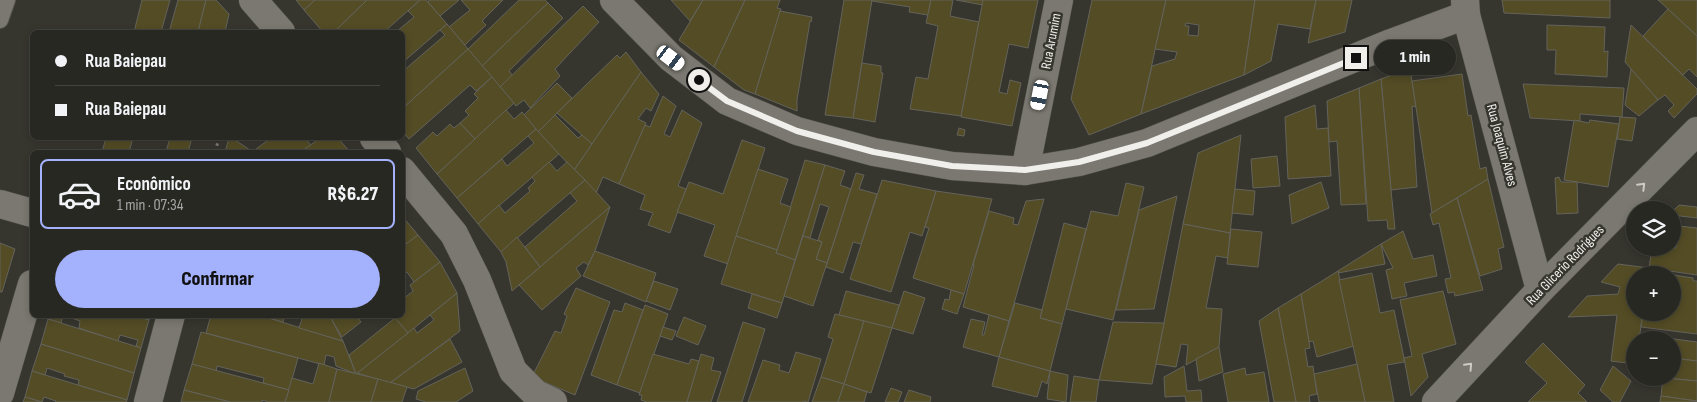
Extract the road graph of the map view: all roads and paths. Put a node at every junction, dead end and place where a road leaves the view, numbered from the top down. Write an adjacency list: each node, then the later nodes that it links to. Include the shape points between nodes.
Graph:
1 (7, 0): 6 (lane)
2 (253, 0): 7 (street)
3 (614, 0): 11 (street, via 671,58 727,101 788,127 874,152 952,166)
4 (1059, 0): 11 (street, Rua Arumim)
5 (1466, 8): 11 (street, via 1391,43 1147,143 1079,162); 15 (street, Rua Joaquim Alves)
6 (0, 20)
7 (279, 30)
8 (1697, 131): 15 (street, Rua Glicerio Rodrigues, one-way to 8)
9 (376, 140): 10 (street)
10 (385, 150)
11 (1025, 170)
12 (405, 175): 20 (street, via 454,234 477,280 513,371 536,394)
13 (0, 204): 14 (street)
14 (30, 212)
15 (1540, 290): 21 (street, Rua Glicerio Rodrigues, one-way to 15)
16 (30, 291): 18 (street)
17 (170, 318): 19 (street)
18 (0, 392)
19 (148, 402)
20 (553, 402)
21 (1436, 402)

